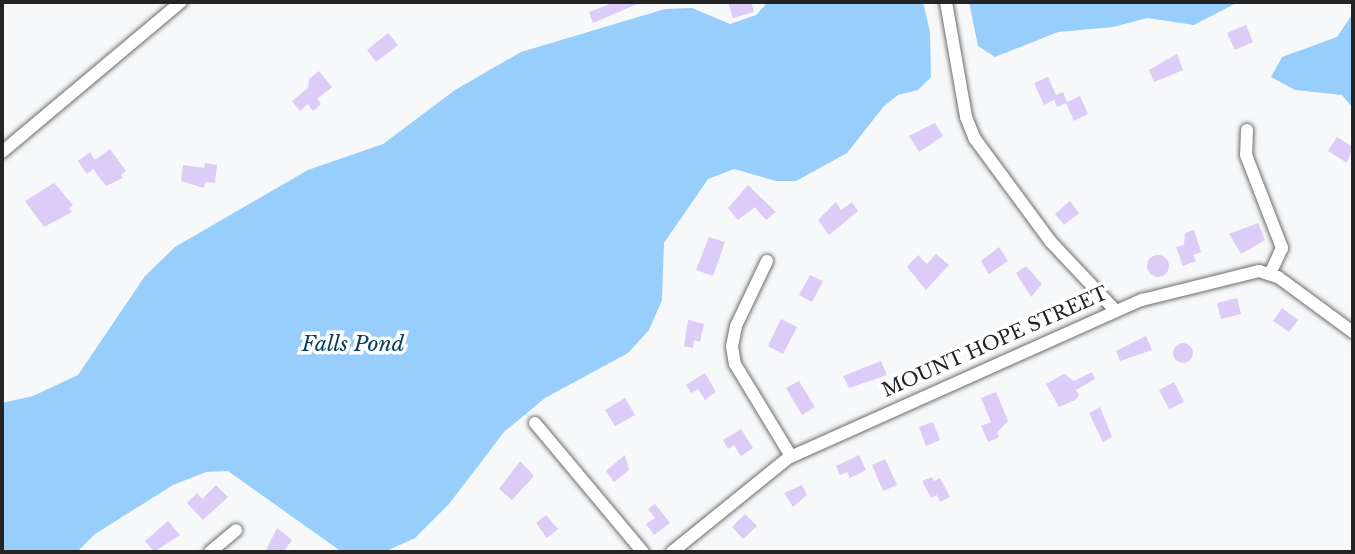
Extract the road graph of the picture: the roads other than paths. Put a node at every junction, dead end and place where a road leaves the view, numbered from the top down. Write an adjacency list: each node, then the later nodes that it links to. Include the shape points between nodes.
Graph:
1 (181, 2): 4 (street)
2 (946, 2): 7 (street, via 966,117 975,139 1051,242)
3 (1247, 130): 6 (street, via 1246,155 1282,248)
4 (2, 152)
5 (767, 261): 10 (street, via 736,326 732,346 736,364)
6 (1269, 274): 7 (street, MOUNT HOPE STREET, via 1218,278); 8 (street)
7 (1115, 310): 10 (street, MOUNT HOPE STREET)
8 (1353, 332)
9 (535, 423): 13 (street)
10 (791, 456): 14 (street, MOUNT HOPE STREET, via 758,478)
11 (236, 530): 12 (street)
12 (211, 552)
13 (643, 552)
14 (672, 552)

